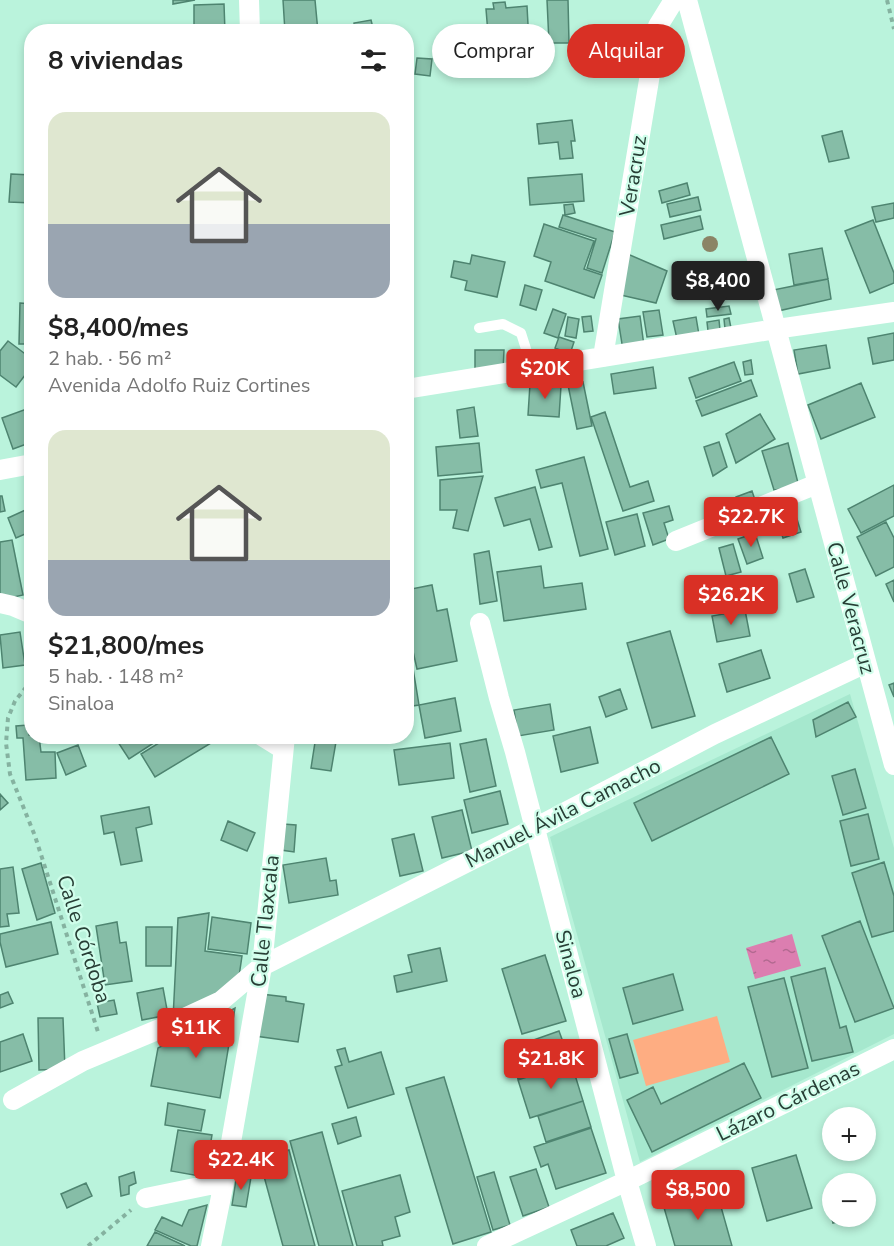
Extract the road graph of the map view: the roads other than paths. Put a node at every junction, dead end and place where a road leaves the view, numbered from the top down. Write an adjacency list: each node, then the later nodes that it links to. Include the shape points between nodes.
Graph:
1 (249, 0): 4 (street)
2 (674, 0): 8 (street, Veracruz, via 658,26)
3 (687, 0): 7 (street, Calle Veracruz)
4 (250, 24)
5 (894, 312): 7 (street)
6 (479, 328): 9 (lane, via 503,324 521,333)
7 (776, 329): 8 (street); 13 (street, Calle Veracruz)
8 (603, 357): 9 (street)
9 (532, 368): 10 (street)
10 (414, 387)
11 (24, 466): 12 (street)
12 (0, 470)
13 (817, 484): 14 (street); 18 (street, Calle Veracruz)
14 (676, 541)
15 (0, 603): 16 (street)
16 (24, 611)
17 (480, 623): 21 (street, Sinaloa)
18 (866, 663): 20 (street, Calle Veracruz); 21 (street, Manuel Ávila Camacho, via 716,734)
19 (284, 744): 22 (street, Calle Tlaxcala)
20 (894, 765)
21 (535, 828): 22 (street, Manuel Ávila Camacho); 25 (street, Sinaloa)
22 (262, 966): 24 (street, Manuel Ávila Camacho, via 220,1001 61,1073); 26 (street, Calle Tlaxcala)
23 (894, 1049): 25 (street, Lázaro Cárdenas)
24 (14, 1100)
25 (627, 1181): 29 (street, Lázaro Cárdenas); 30 (street, Sinaloa)
26 (224, 1182): 27 (street); 28 (street, Calle Tlaxcala)
27 (146, 1198)
28 (211, 1246)
29 (487, 1246)
30 (646, 1246)

